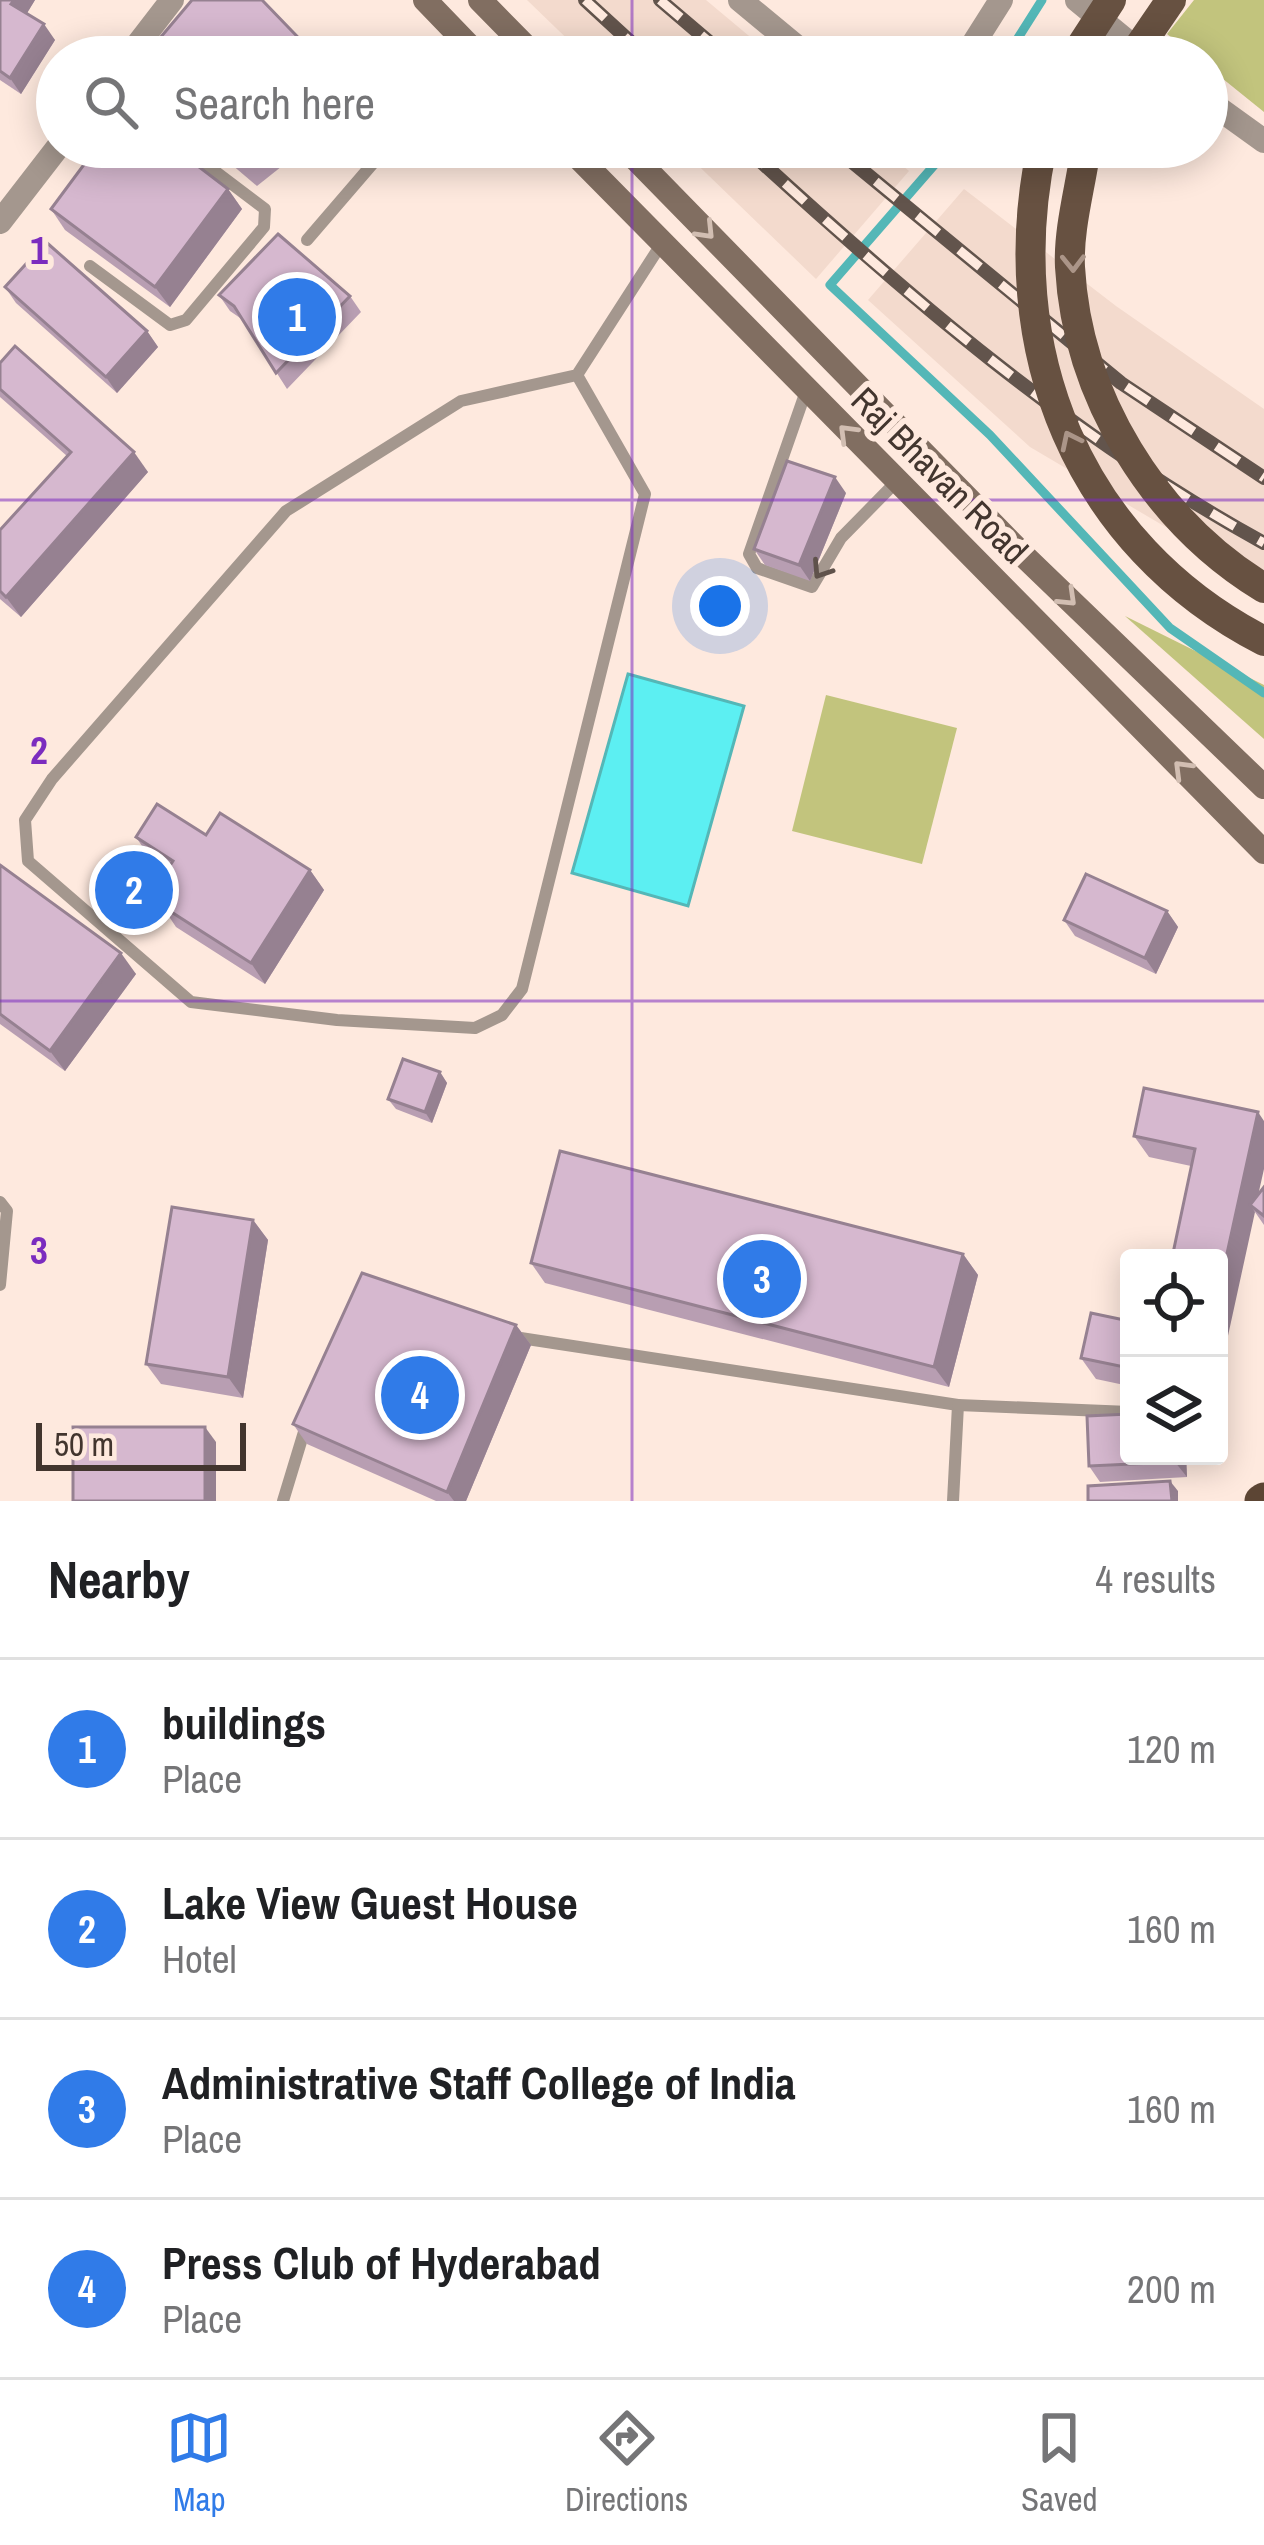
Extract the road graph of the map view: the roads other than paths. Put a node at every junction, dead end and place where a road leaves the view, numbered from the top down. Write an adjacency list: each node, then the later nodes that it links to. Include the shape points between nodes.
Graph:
1 (172, 0): 9 (street)
2 (425, 0): 10 (main road)
3 (480, 0): 11 (main road)
4 (740, 0): 12 (street)
5 (1000, 0): 13 (street)
6 (1077, 0): 15 (street)
7 (1111, 0): 14 (main road, bridge)
8 (1171, 0): 16 (main road, bridge)
9 (144, 36)
10 (456, 36)
11 (515, 36)
12 (783, 36)
13 (978, 36)
14 (1088, 36)
15 (1121, 36)
16 (1146, 36)
17 (1228, 115): 18 (street)
18 (1264, 141)
19 (42, 168): 26 (street)
20 (214, 168): 29 (lane, via 256,197 266,209 264,227 186,320 170,325)
21 (369, 168): 27 (lane)
22 (589, 168): 28 (main road, Raj Bhavan Road)
23 (645, 168): 35 (main road, Raj Bhavan Road, one-way to 35)
24 (1037, 168): 34 (main road, one-way to 24, bridge, via 1180,588 1137,544 1066,435 1041,368 1029,285 1028,211)
25 (1082, 168): 33 (main road, one-way to 33, bridge, via 1070,265 1094,386 1157,497 1217,556)
26 (0, 222)
27 (307, 240)
28 (662, 243): 30 (lane); 31 (main road, Raj Bhavan Road)
29 (90, 266)
30 (577, 374): 30 (lane, via 461,400 286,511 25,820 28,861 191,1002 475,1028 502,1015 522,989 645,494)
31 (806, 392): 32 (main road, Raj Bhavan Road, one-way to 31); 32 (lane, one-way to 31, via 841,538 812,587 757,568 749,554)
32 (896, 482): 36 (main road, Raj Bhavan Road, one-way to 32)
33 (1264, 588)
34 (1264, 641)
35 (1264, 787)
36 (1264, 852)
37 (0, 1202): 38 (lane, via 7,1211)
38 (0, 1286)
39 (511, 1337): 40 (lane)
40 (958, 1405): 41 (lane); 44 (lane)
41 (1120, 1412)
42 (309, 1418): 43 (lane)
43 (283, 1501)
44 (953, 1501)

